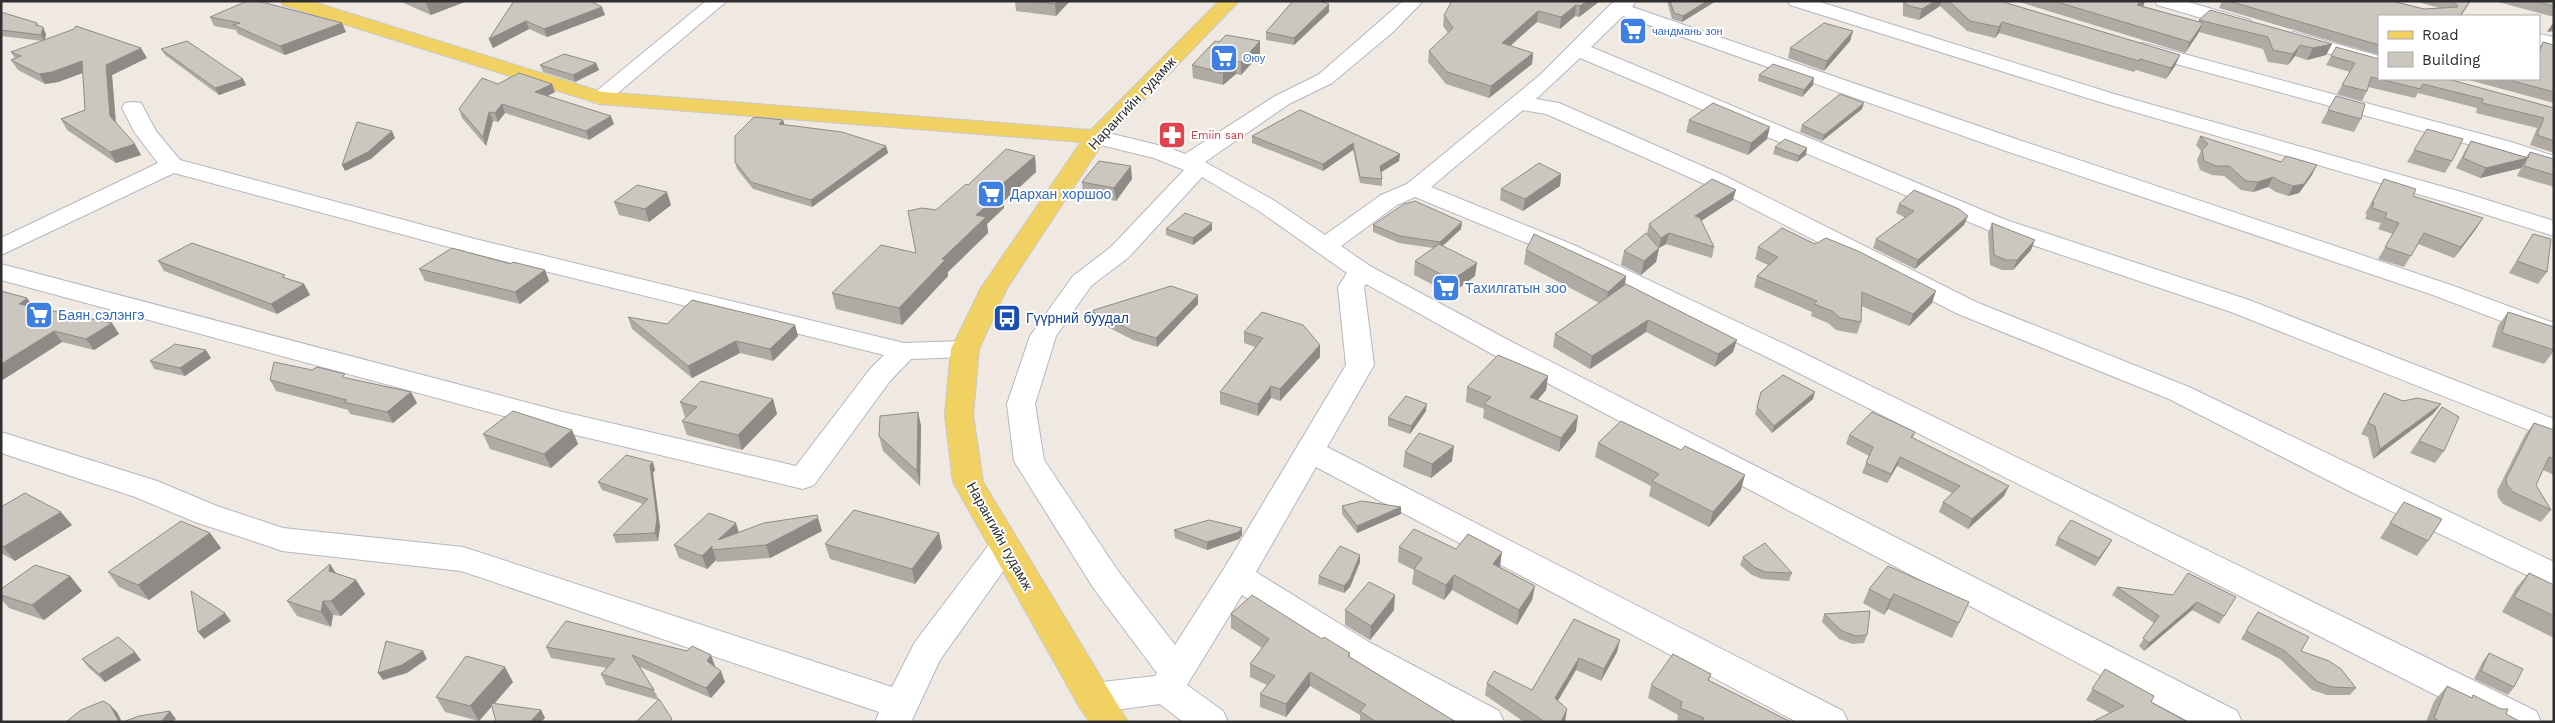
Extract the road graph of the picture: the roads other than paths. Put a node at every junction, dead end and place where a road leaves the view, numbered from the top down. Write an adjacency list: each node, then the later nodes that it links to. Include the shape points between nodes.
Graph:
1 (290, 1): 13 (main road)
2 (718, 1): 13 (street)
3 (1230, 1): 16 (main road, Нарангийн гудамж)
4 (1414, 1): 18 (street, via 1325,79 1282,100)
5 (1797, 1): 21 (street, via 2107,98)
6 (2164, 1): 12 (street)
7 (1622, 5): 11 (street); 26 (street, via 2032,152 2442,290)
8 (2540, 40): 10 (street)
9 (2122, 42): 17 (street, via 2227,74 2504,146)
10 (2554, 43)
11 (1577, 49): 14 (street); 29 (street, via 1997,225 2240,306)
12 (2378, 62)
13 (600, 98): 16 (main road)
14 (1519, 102): 20 (street); 34 (street, via 1551,108 1717,181 1968,308 2179,393)
15 (133, 108): 19 (street, via 146,133)
16 (1096, 137): 18 (street); 27 (main road, Нарангийн гудамж, via 994,288)
17 (2554, 163)
18 (1194, 164): 22 (street, via 1267,206); 35 (street, via 1120,252 1082,282 1043,336 1021,404 1028,461)
19 (172, 165): 23 (street); 28 (street, via 469,245)
20 (1415, 189): 22 (street, via 1389,200); 42 (street, via 1565,250 1787,356)
21 (2554, 229)
22 (1325, 246): 24 (street)
23 (1, 248)
24 (1361, 271): 31 (street, via 1351,287 1360,365); 41 (street, via 1502,348)
25 (1, 272): 28 (street, via 562,422 802,478 880,375)
26 (2554, 333)
27 (964, 349): 28 (street); 32 (main road, Нарангийн гудамж, via 958,415 968,482)
28 (904, 351)
29 (2554, 430)
30 (1, 442): 37 (street, via 146,489 206,514 282,539 463,559)
31 (1310, 451): 33 (street); 40 (street)
32 (1005, 546): 36 (main road, Нарангийн гудамж); 37 (street, via 927,652)
33 (1238, 576): 35 (street); 39 (street, via 1357,652)
34 (2554, 576)
35 (1171, 681): 36 (street); 38 (street)
36 (1102, 710)
37 (897, 713)
38 (1210, 722)
39 (1486, 722)
40 (1830, 722)
41 (2224, 722)
42 (2523, 722)

